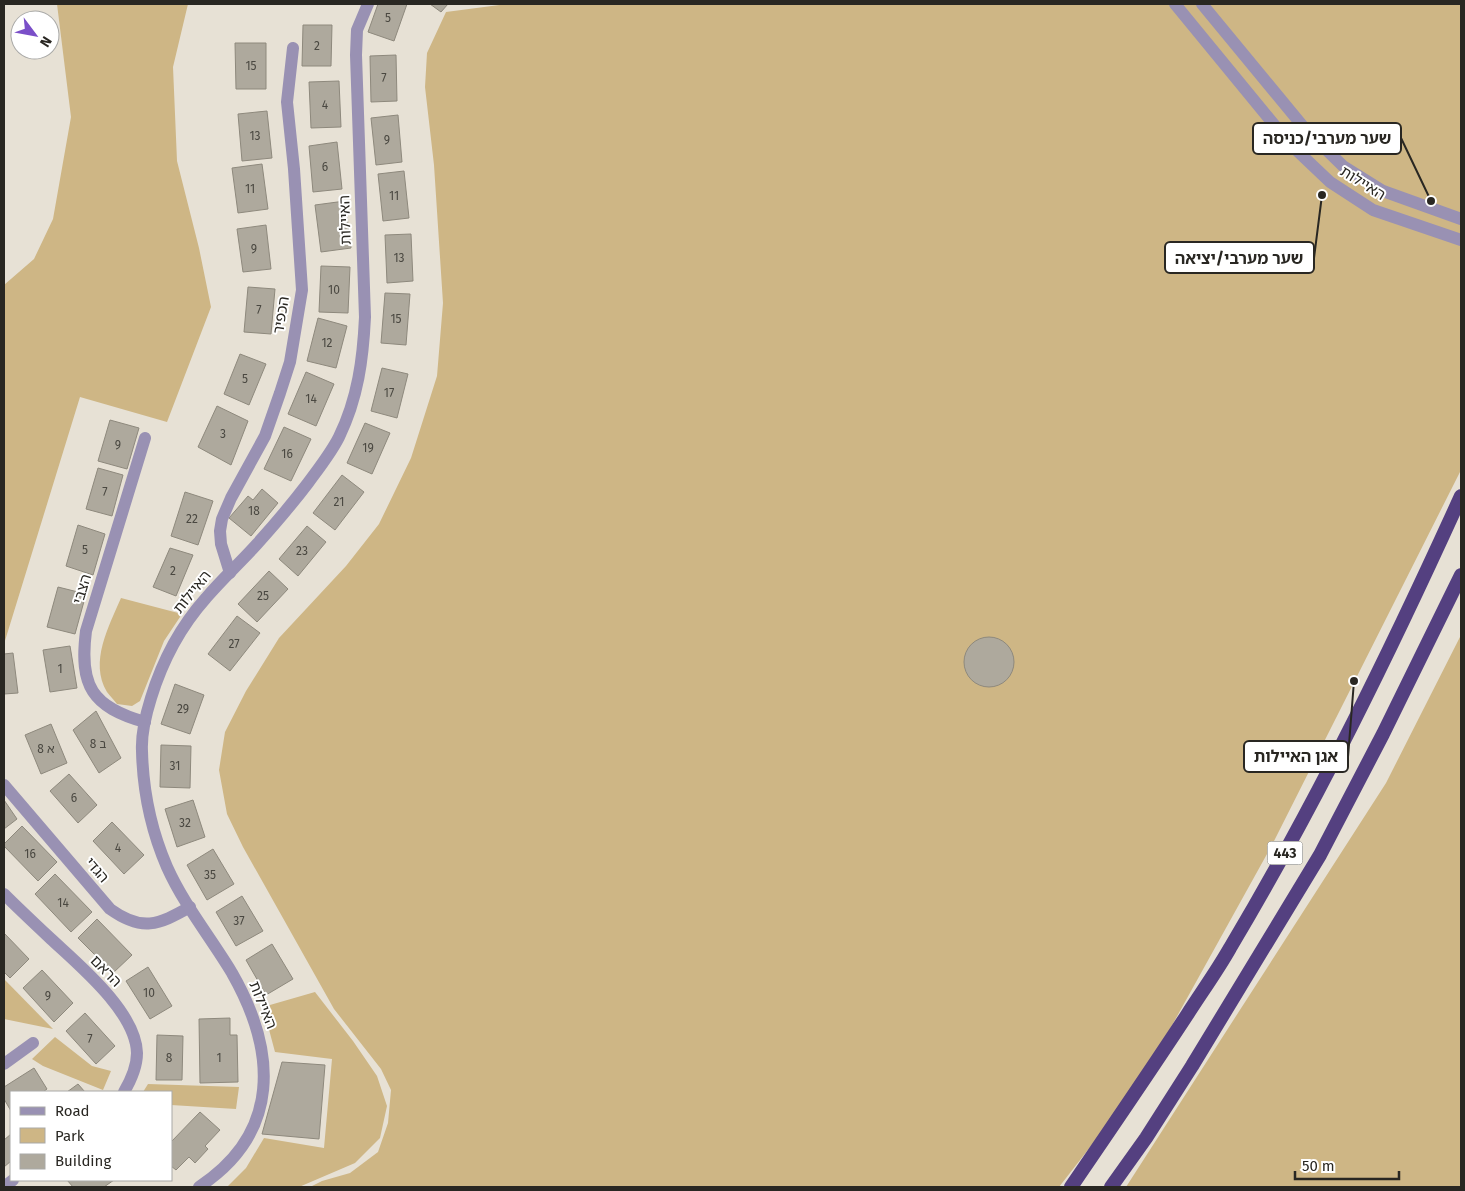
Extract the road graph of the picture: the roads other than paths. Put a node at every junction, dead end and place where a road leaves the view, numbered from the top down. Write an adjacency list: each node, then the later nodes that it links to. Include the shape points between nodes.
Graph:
1 (368, 4): 9 (street, האיילות, via 358,30 356,55 365,316 362,360 355,393 338,438 320,468)
2 (1175, 4): 6 (street, האיילות, via 1290,144 1330,182 1373,210)
3 (1202, 4): 5 (street, האיילות, via 1306,130 1343,166 1383,191)
4 (293, 48): 9 (street, הכפיר, via 286,102 302,290 290,362 280,393 264,436 222,519 221,544)
5 (1461, 219)
6 (1461, 240)
7 (145, 438): 11 (street, הצבי, via 86,631 84,649 91,690 99,700 127,717)
8 (1461, 496): 19 (highway, 443, via 1344,740 1285,854 1229,950)
9 (230, 573): 11 (street, האיילות, via 204,599 167,657)
10 (1461, 576): 20 (highway, 443, via 1320,855 1192,1066)
11 (145, 722): 14 (street, האיילות, via 142,747 147,807 167,867)
12 (4, 785): 14 (street, הגדי, via 110,909 125,920 153,924 168,920)
13 (4, 894): 17 (street, הראם, via 92,977 125,1019 134,1036 137,1052 136,1066)
14 (190, 907): 18 (street, האיילות, via 245,998 262,1051 265,1079 252,1133 218,1175)
15 (33, 1043): 16 (street)
16 (4, 1064)
17 (124, 1091)
18 (200, 1187)
19 (1071, 1187)
20 (1111, 1187)

